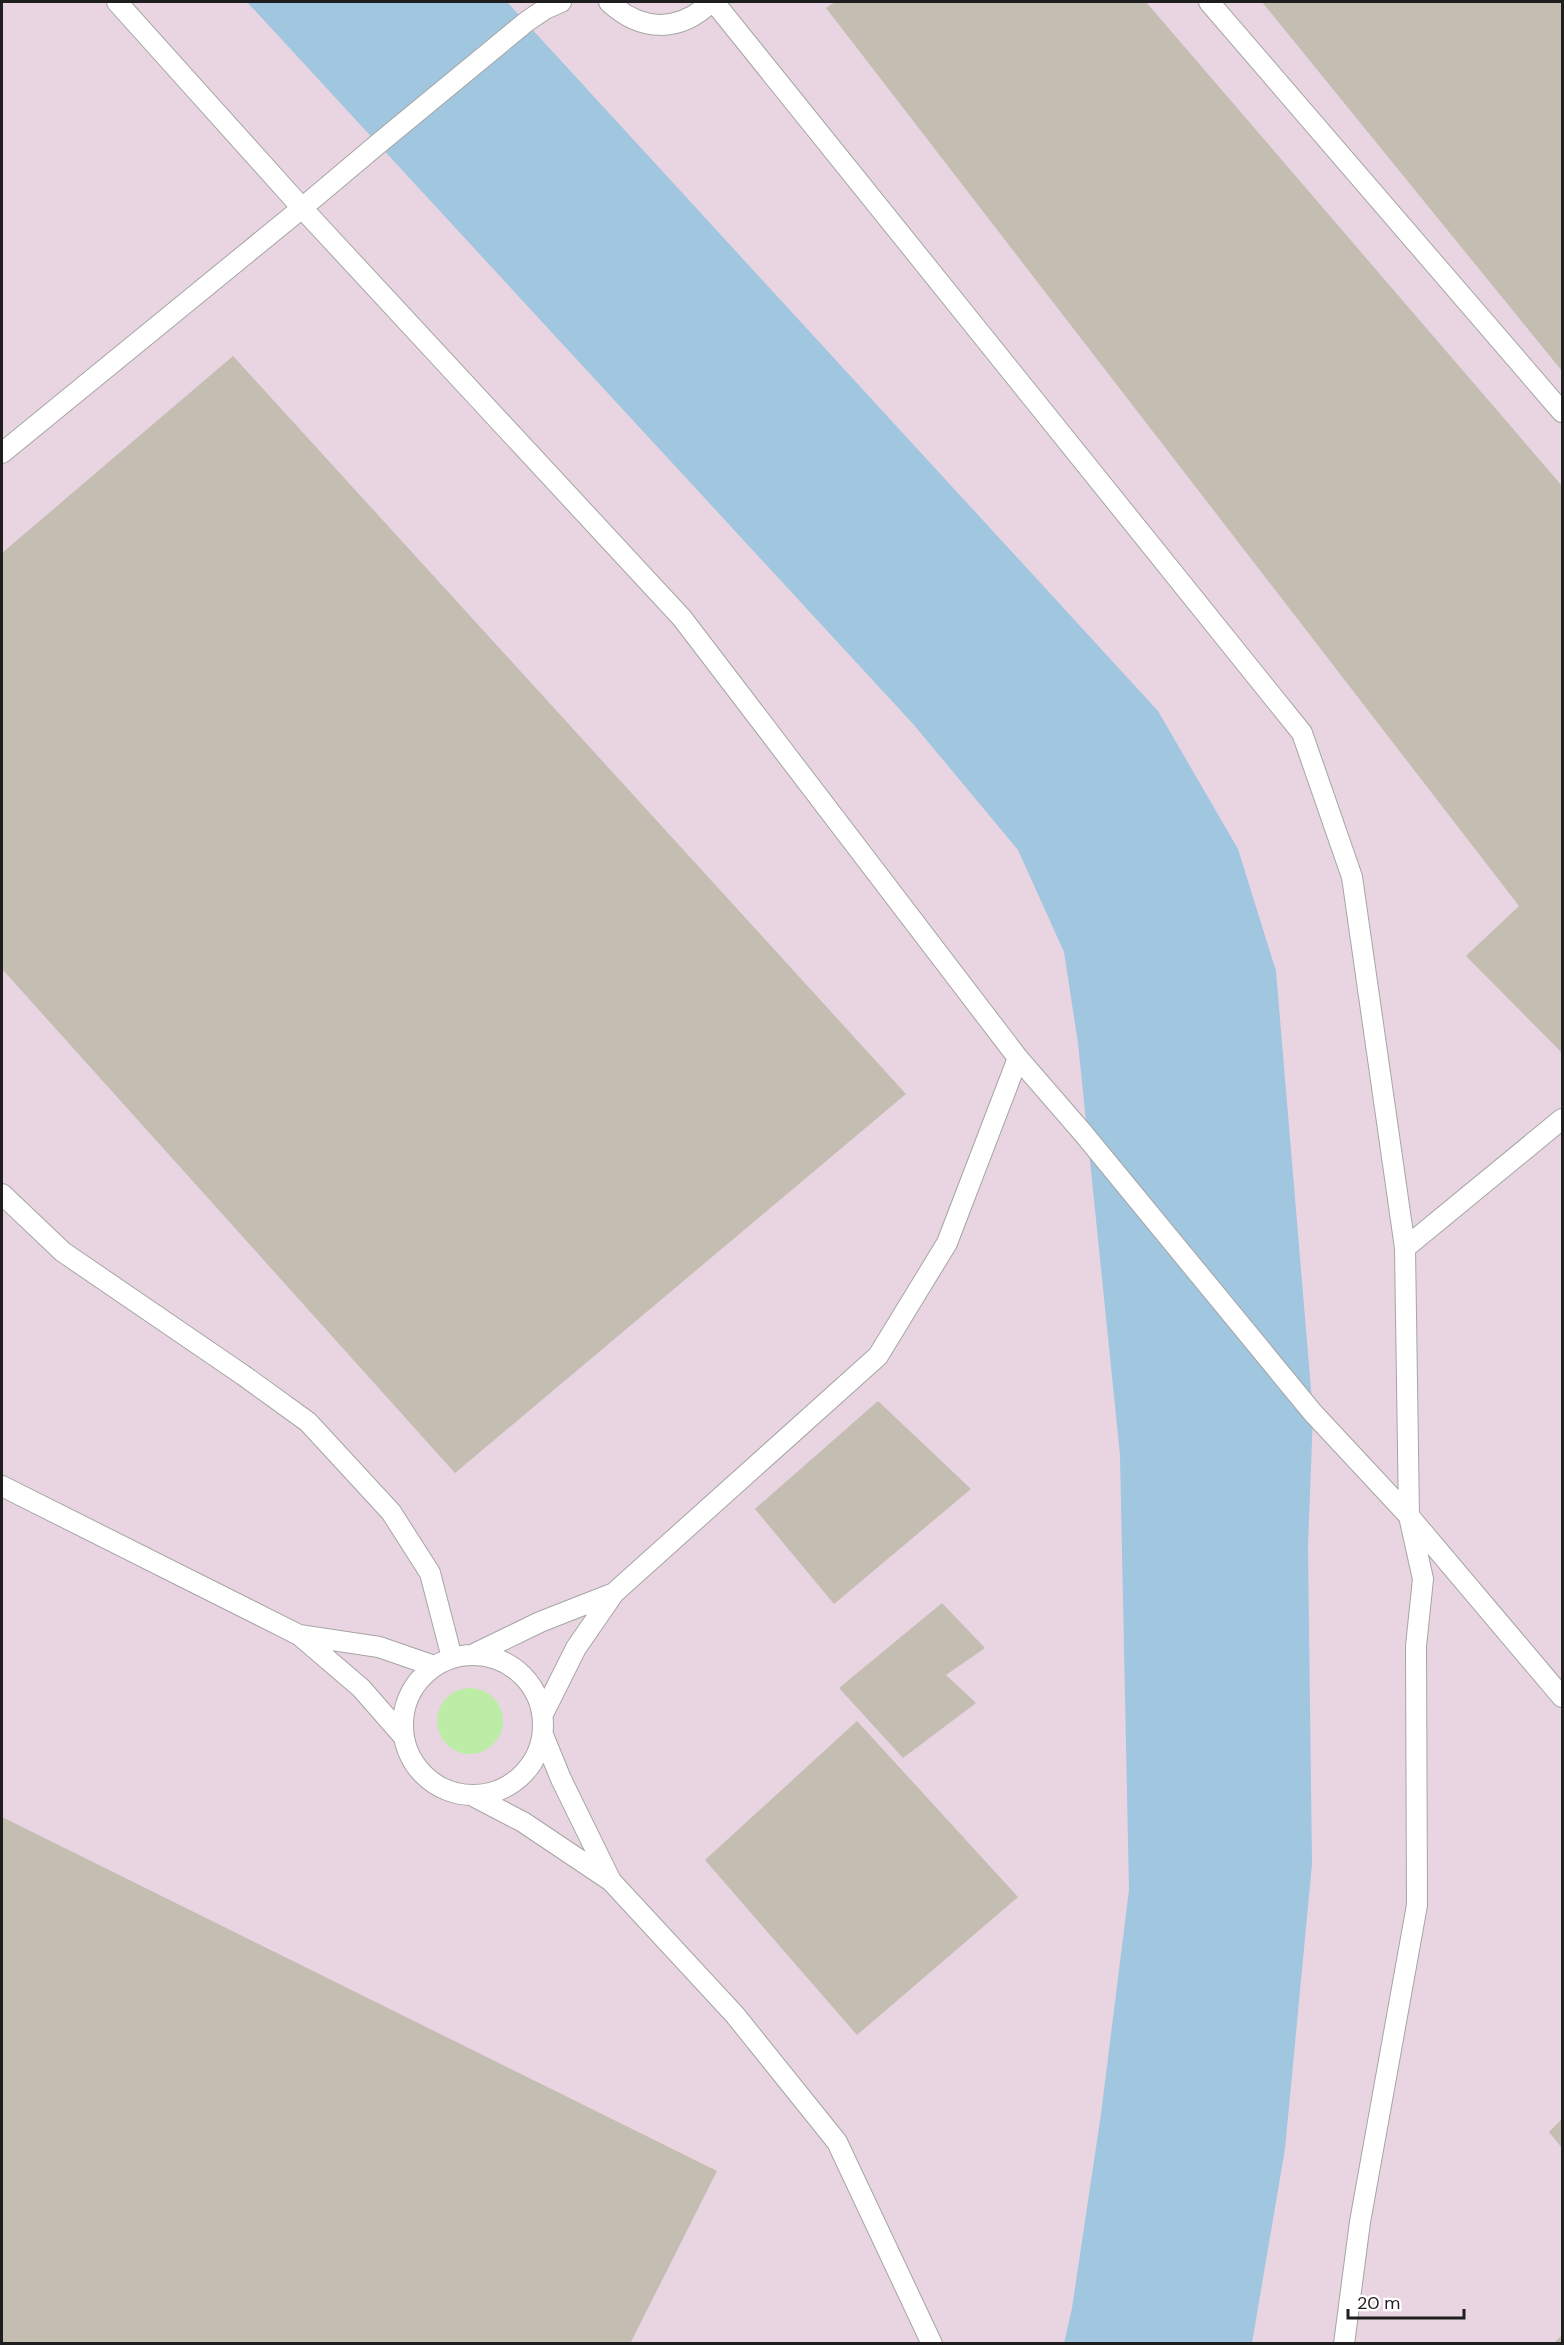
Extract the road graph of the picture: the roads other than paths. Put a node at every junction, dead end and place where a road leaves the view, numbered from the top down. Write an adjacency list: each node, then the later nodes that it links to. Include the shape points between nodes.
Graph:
1 (117, 2): 6 (lane)
2 (609, 2): 3 (lane, via 643,23 664,25 683,21)
3 (713, 2): 12 (lane, via 1302,733 1352,877)
4 (1209, 2): 7 (lane)
5 (548, 4): 6 (lane)
6 (302, 208): 8 (lane); 9 (lane, via 682,618)
7 (1563, 412)
8 (2, 453)
9 (1018, 1058): 14 (lane, via 1314,1413); 15 (lane, via 947,1242 878,1356)
10 (1563, 1119): 12 (lane)
11 (2, 1194): 18 (lane, via 63,1252 308,1422 392,1512 430,1573)
12 (1405, 1248): 14 (lane)
13 (2, 1486): 16 (lane)
14 (1409, 1516): 20 (lane); 27 (lane, via 1423,1579 1416,1646 1417,1905 1360,2222)
15 (614, 1593): 17 (lane); 21 (lane, via 576,1648)
16 (299, 1635): 19 (lane, via 379,1647); 23 (lane, via 361,1688)
17 (472, 1654): 18 (lane); 21 (lane, via 511,1665 526,1678)
18 (452, 1658): 19 (lane)
19 (434, 1666): 23 (lane, via 418,1679 408,1697 402,1716)
20 (1563, 1697)
21 (543, 1714): 22 (lane)
22 (543, 1735): 24 (lane, via 526,1771 493,1793); 25 (lane)
23 (403, 1736): 24 (lane, via 408,1755 419,1772 435,1785)
24 (473, 1796): 25 (lane, via 523,1822)
25 (611, 1881): 26 (lane, via 735,2015 837,2142)
26 (932, 2343)
27 (1344, 2343)

